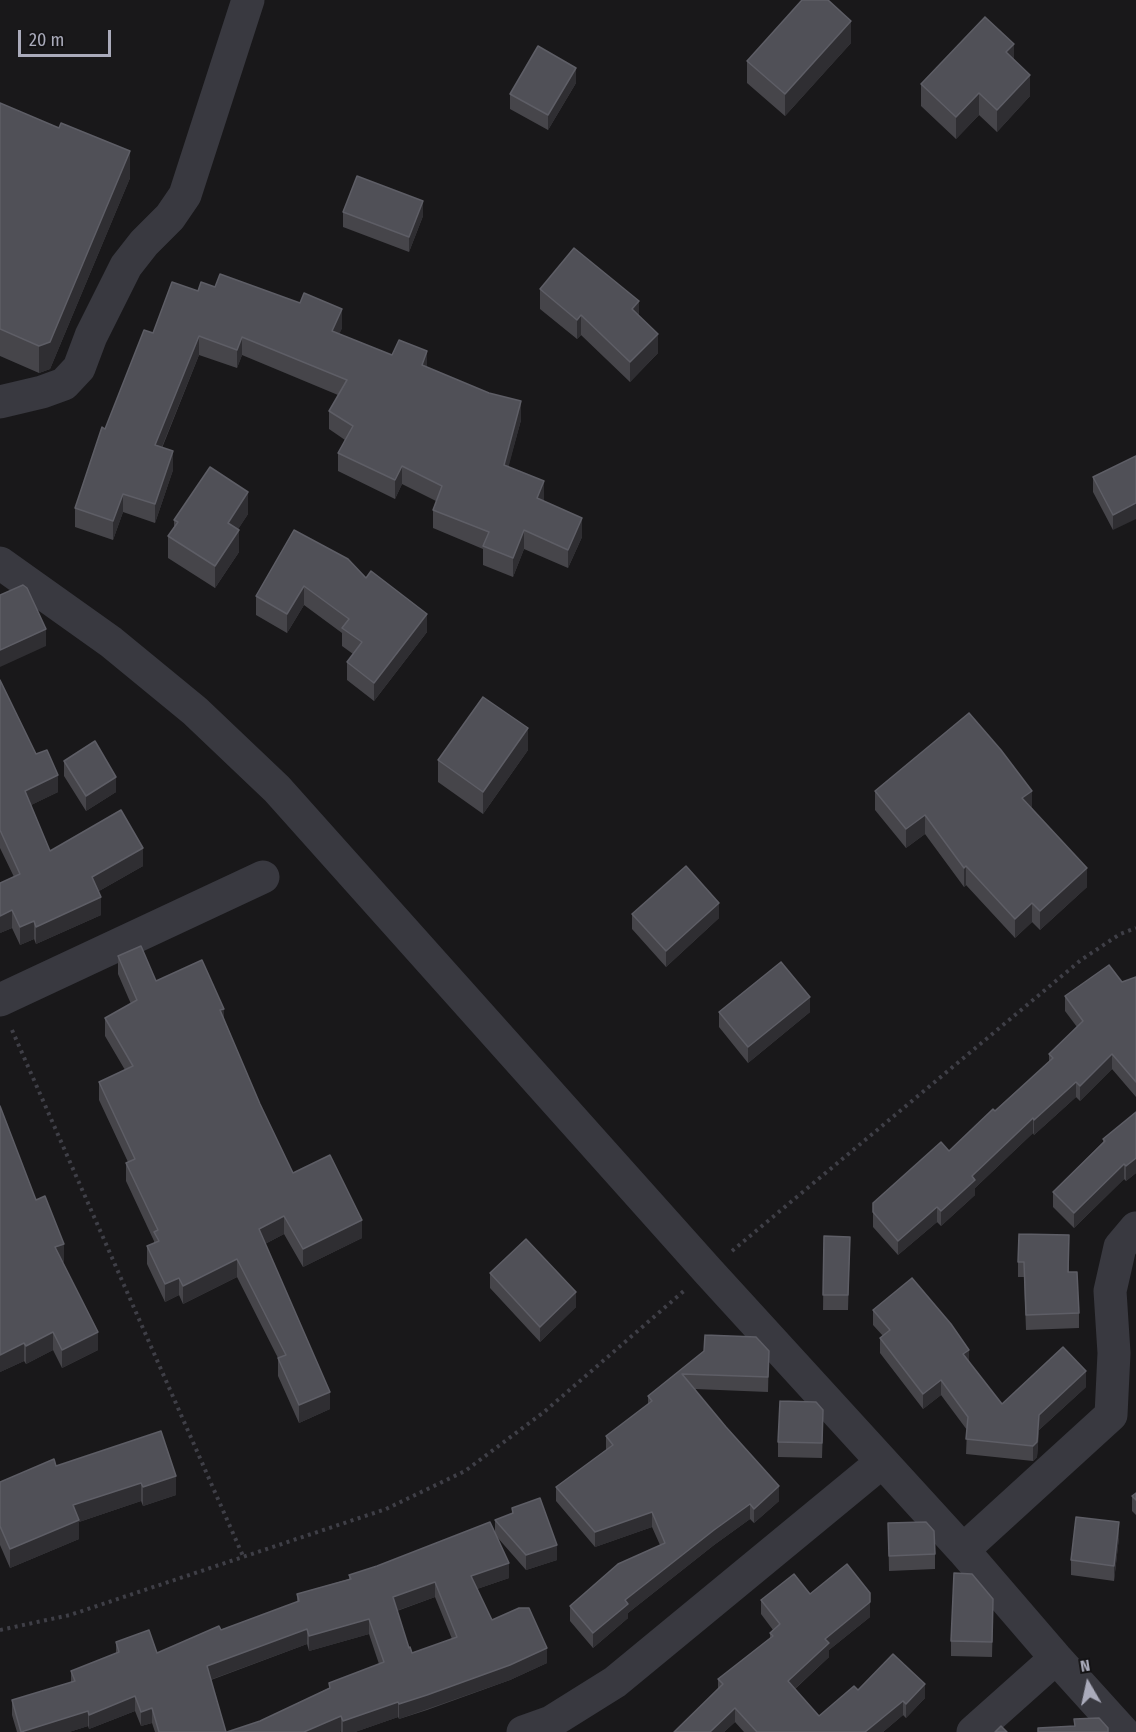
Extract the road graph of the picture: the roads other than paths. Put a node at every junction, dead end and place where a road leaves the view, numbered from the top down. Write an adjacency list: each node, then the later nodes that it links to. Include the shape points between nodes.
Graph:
1 (248, 0): 2 (street, via 185,195 126,266 78,368 64,384)
2 (0, 402)
3 (0, 563): 8 (street, via 111,642 195,711 277,789)
4 (263, 877): 5 (street)
5 (5, 1012)
6 (1136, 1228): 7 (street, via 1120,1247 1110,1291)
7 (1123, 1418): 9 (street)
8 (882, 1462): 9 (street); 11 (street, via 615,1682 551,1722)
9 (963, 1550): 10 (street)
10 (1056, 1658): 12 (street); 13 (street)
11 (523, 1732)
12 (973, 1732)
13 (1123, 1732)

